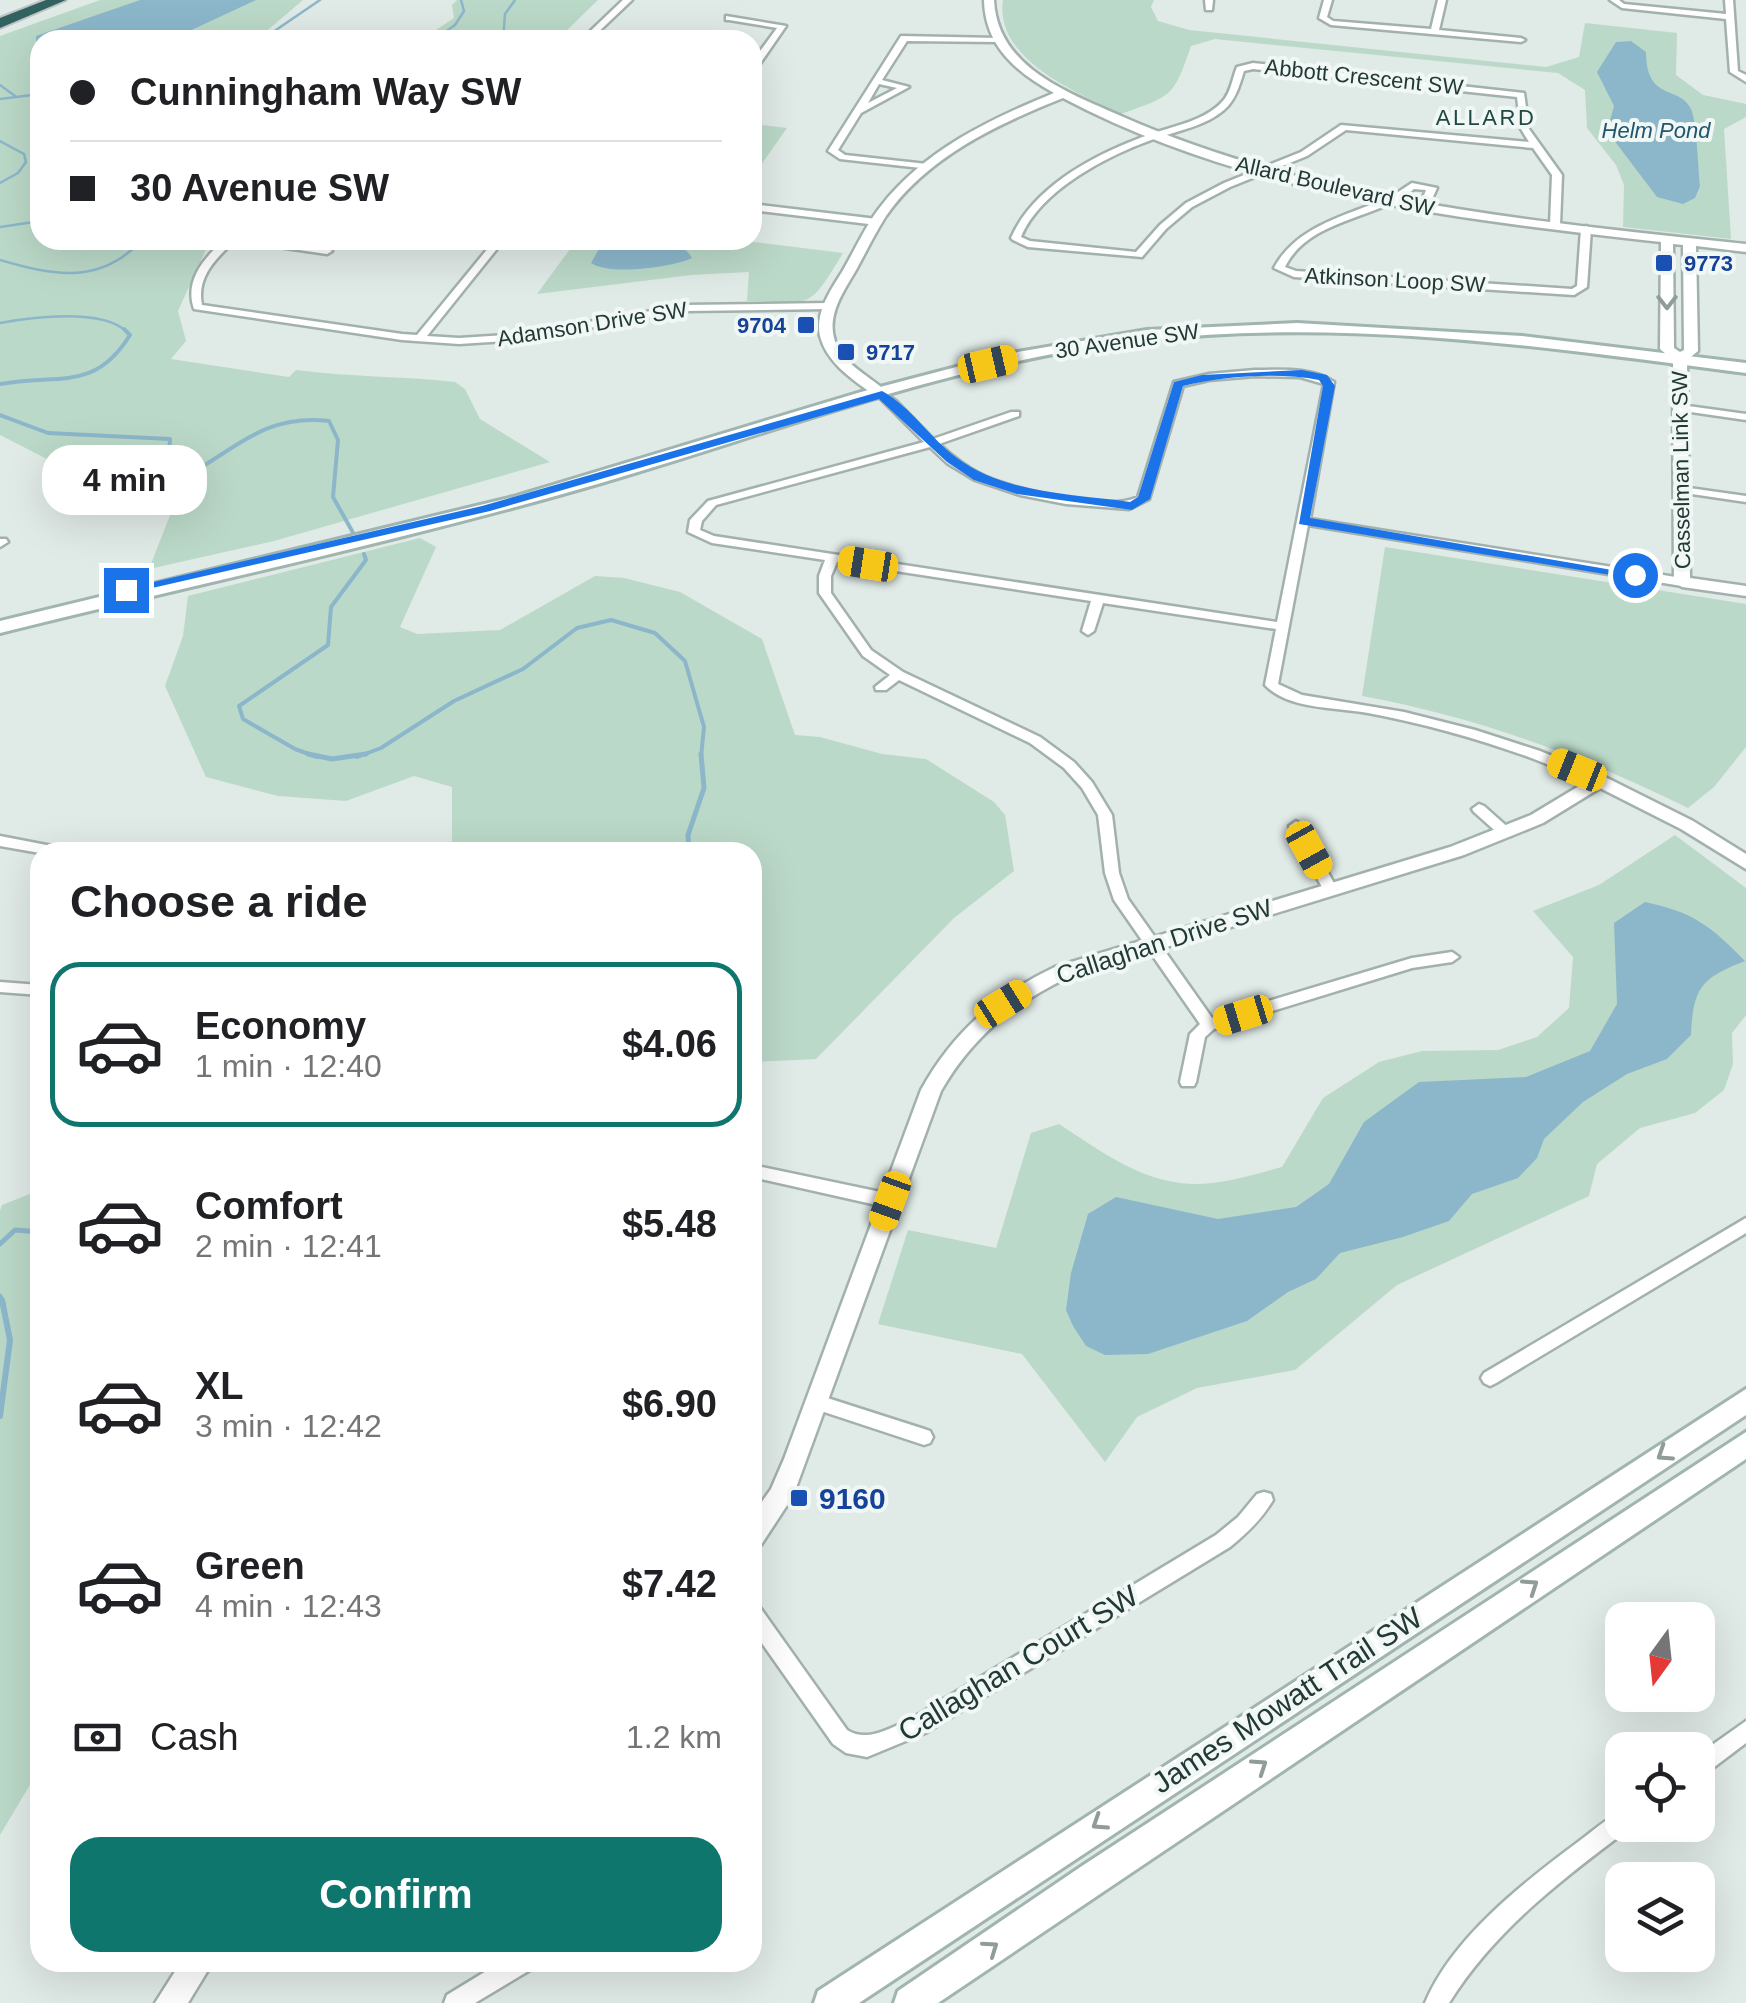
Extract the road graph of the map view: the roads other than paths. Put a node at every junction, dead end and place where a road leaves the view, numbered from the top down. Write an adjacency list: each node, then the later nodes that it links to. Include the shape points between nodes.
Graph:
1 (27, 0): 9 (highway)
2 (59, 0): 12 (highway)
3 (628, 0): 13 (street)
4 (989, 0): 15 (street)
5 (1328, 0): 14 (street, via 1328,22)
6 (1442, 0): 14 (street)
7 (1614, 0): 10 (street)
8 (1729, 0): 10 (street)
9 (0, 11)
10 (1730, 17): 18 (street, via 1734,72)
11 (728, 18): 17 (street, via 782,26)
12 (0, 23)
13 (596, 30)
14 (1434, 33): 16 (street)
15 (998, 40): 19 (street, via 906,37); 20 (street, Allard Boulevard SW, via 1029,72)
16 (1521, 40)
17 (762, 55)
18 (1746, 79)
19 (876, 81): 21 (street); 21 (street, via 906,86)
20 (1064, 93): 22 (street, Allard Boulevard SW); 24 (street, via 990,126)
21 (858, 112): 24 (street, via 834,154)
22 (1154, 136): 23 (street, Abbott Crescent SW, via 1218,110 1240,69 1252,66 1515,93 1524,98 1524,124); 25 (street, Allard Boulevard SW); 25 (street, via 1058,188 1016,238 1138,255 1189,206)
23 (1534, 145): 25 (street, via 1348,126); 30 (street, Abbott Crescent SW, via 1557,174)
24 (927, 167): 29 (street)
25 (1259, 172): 26 (street, Allard Boulevard SW)
26 (1386, 202): 28 (street, Allard Boulevard SW); 28 (street, via 1425,185 1432,191); 31 (street, Atkinson Loop SW, via 1310,236 1279,268 1574,292 1582,287)
27 (762, 208): 29 (street)
28 (1424, 208): 30 (street, Allard Boulevard SW)
29 (877, 222): 39 (street)
30 (1554, 225): 31 (street, Allard Boulevard SW)
31 (1586, 229): 32 (street, Allard Boulevard SW)
32 (1667, 239): 33 (street, Allard Boulevard SW); 41 (street, one-way to 41, via 1667,348)
33 (1689, 241): 34 (street, Allard Boulevard SW); 41 (street, via 1691,351)
34 (1746, 248)
35 (221, 250): 40 (street, Adamson Drive SW, via 202,271 198,307)
36 (320, 250): 38 (street)
37 (491, 250): 40 (street)
38 (327, 251)
39 (829, 306): 40 (street, Adamson Drive SW, via 700,307 500,340); 43 (street, via 831,349)
40 (419, 339)
41 (1680, 359): 42 (main road, 30 Avenue SW); 43 (main road, 30 Avenue SW, via 1456,335 1265,328 1066,347); 44 (street, Casselman Link SW)
42 (1746, 368)
43 (882, 394): 47 (street); 57 (main road, 30 Avenue SW, via 572,486)
44 (1681, 408): 46 (street); 50 (street, Casselman Link SW)
45 (1015, 414): 47 (street)
46 (1746, 416)
47 (933, 442): 48 (street); 52 (street, via 962,468 1004,487 1132,506 1144,499 1178,384 1313,374 1329,386)
48 (870, 461): 49 (street); 53 (street, via 712,503 693,525 704,538)
49 (880, 472)
50 (1682, 490): 51 (street); 54 (street, Casselman Link SW)
51 (1746, 499)
52 (1304, 521): 54 (street); 58 (street)
53 (832, 558): 56 (street); 60 (street, via 824,582 829,604 866,653)
54 (1682, 582): 55 (street)
55 (1746, 591)
56 (1098, 599): 58 (street); 59 (street)
57 (0, 624)
58 (1280, 626): 62 (street, via 1269,679 1277,691 1448,726)
59 (1088, 631)
60 (898, 674): 61 (street); 70 (street, via 926,680 1035,740 1078,774 1105,816 1121,900)
61 (882, 688)
62 (1599, 780): 65 (street, Callaghan Drive SW); 68 (street)
63 (1479, 809): 65 (street)
64 (1296, 826): 69 (street)
65 (1506, 832): 69 (street, Callaghan Drive SW)
66 (0, 841): 67 (street)
67 (30, 847)
68 (1746, 863)
69 (1330, 889): 70 (street, Callaghan Drive SW)
70 (1150, 944): 74 (street); 77 (street, Callaghan Drive SW, via 1046,979 978,1024 930,1090)
71 (1452, 957): 74 (street, via 1412,962)
72 (0, 987): 73 (street)
73 (30, 989)
74 (1209, 1026): 75 (street, via 1198,1034)
75 (1188, 1082)
76 (762, 1173): 77 (street)
77 (890, 1201): 81 (street, Callaghan Drive SW)
78 (1746, 1225): 79 (street)
79 (1490, 1378)
80 (1746, 1401): 94 (main road, James Mowatt Trail SW, one-way to 94)
81 (818, 1403): 82 (street); 85 (street, Callaghan Drive SW, via 781,1496)
82 (924, 1437)
83 (1746, 1444): 95 (main road, James Mowatt Trail SW, one-way to 83)
84 (1264, 1500): 86 (street, Callaghan Court SW, via 1222,1541 937,1715 867,1747 840,1738)
85 (762, 1523)
86 (762, 1626)
87 (1746, 1731): 88 (street)
88 (1715, 1754)
89 (1605, 1835): 96 (street, via 1504,1914)
90 (191, 1972): 92 (street)
91 (506, 1972): 93 (street)
92 (170, 2003)
93 (455, 2003)
94 (830, 2003)
95 (910, 2003)
96 (1436, 2003)

